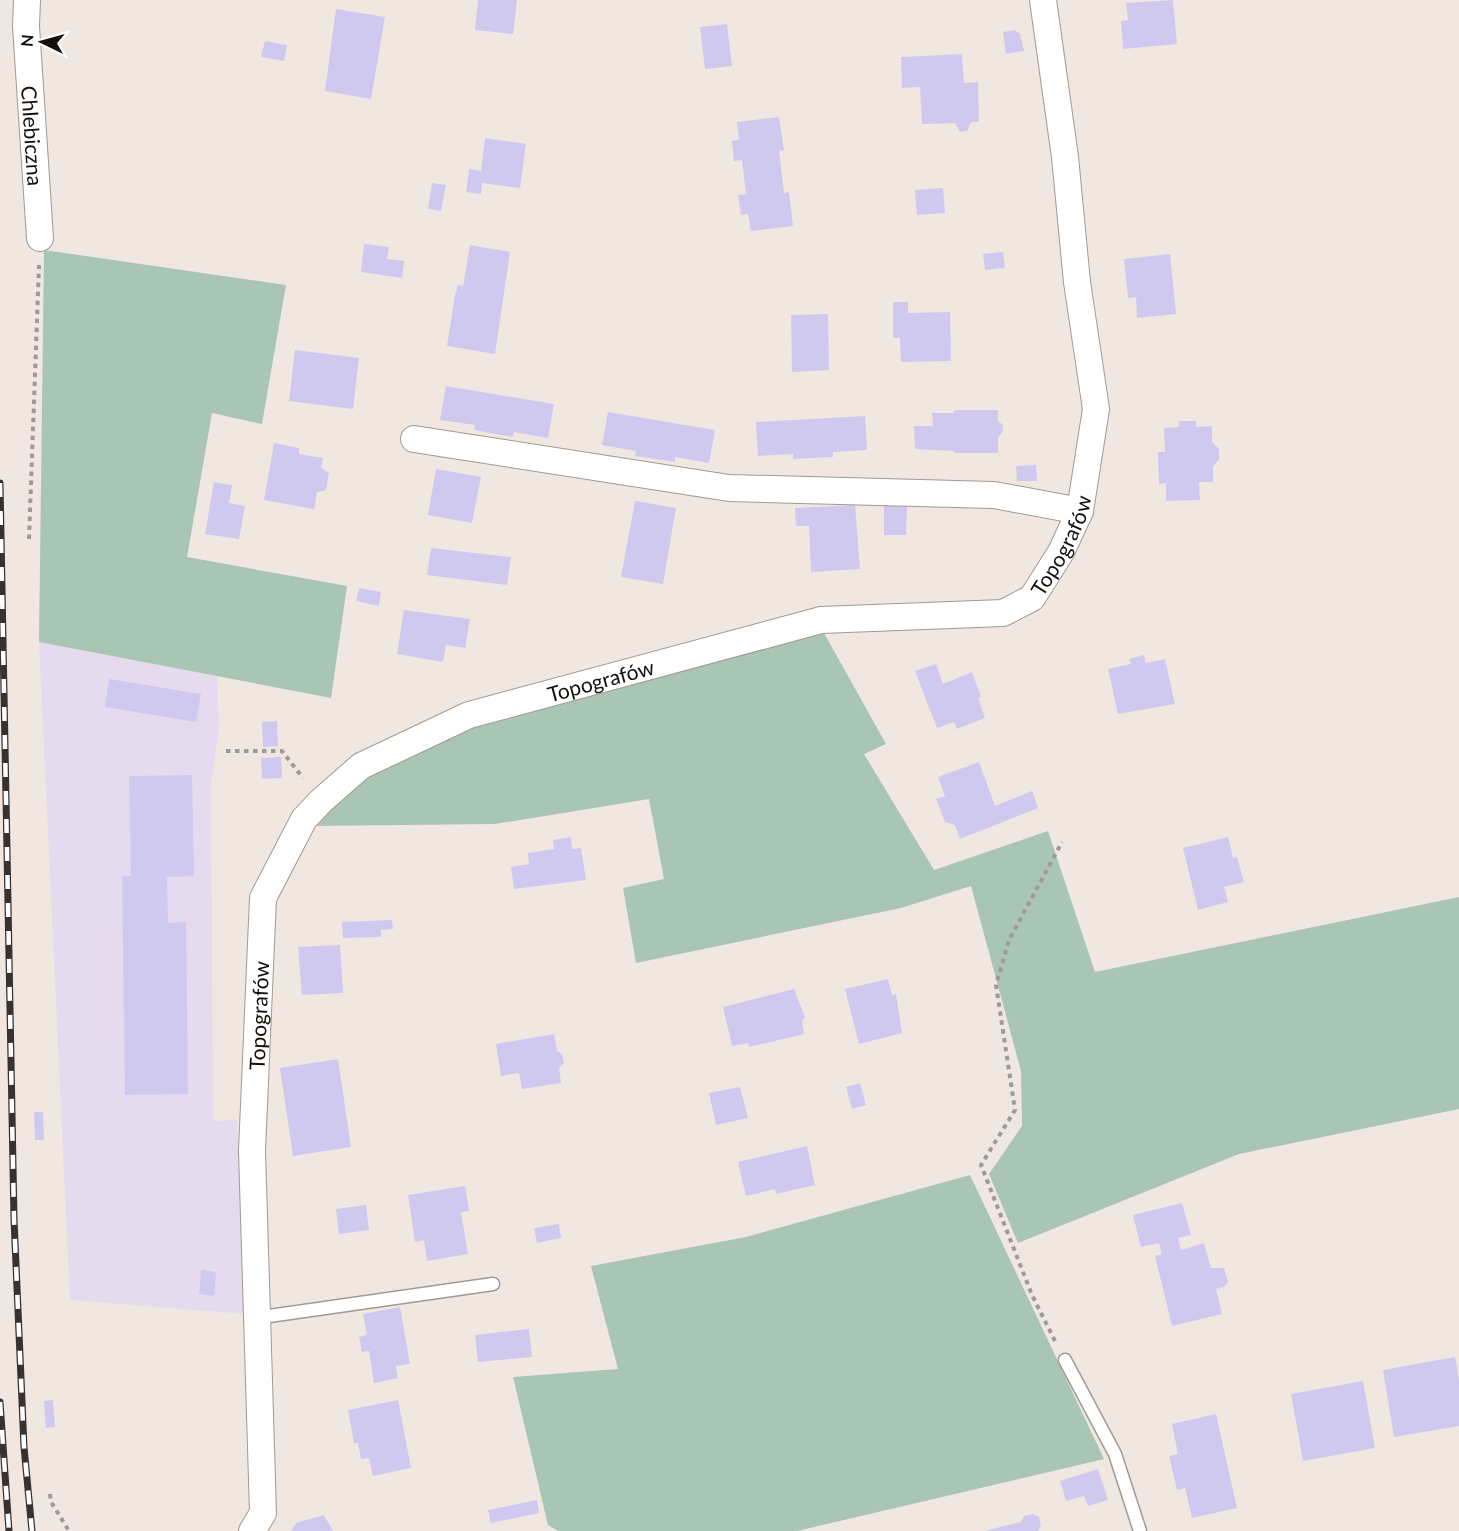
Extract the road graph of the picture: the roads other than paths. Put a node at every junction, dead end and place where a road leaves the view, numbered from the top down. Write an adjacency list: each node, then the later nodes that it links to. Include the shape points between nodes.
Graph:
1 (27, 0): 3 (street, Chlebiczna)
2 (1043, 0): 5 (street, Topografów, via 1096,409)
3 (40, 238)
4 (414, 439): 5 (street, via 729,488 994,495)
5 (1080, 511): 7 (street, Topografów, via 1061,552 1032,598 1003,613 821,620 469,715 361,766 321,801 304,819 263,897 252,1150)
6 (493, 1284): 7 (lane)
7 (255, 1318): 9 (street, Topografów, via 263,1514)
8 (1065, 1360): 10 (lane, via 1115,1454)
9 (252, 1531)
10 (1140, 1531)

